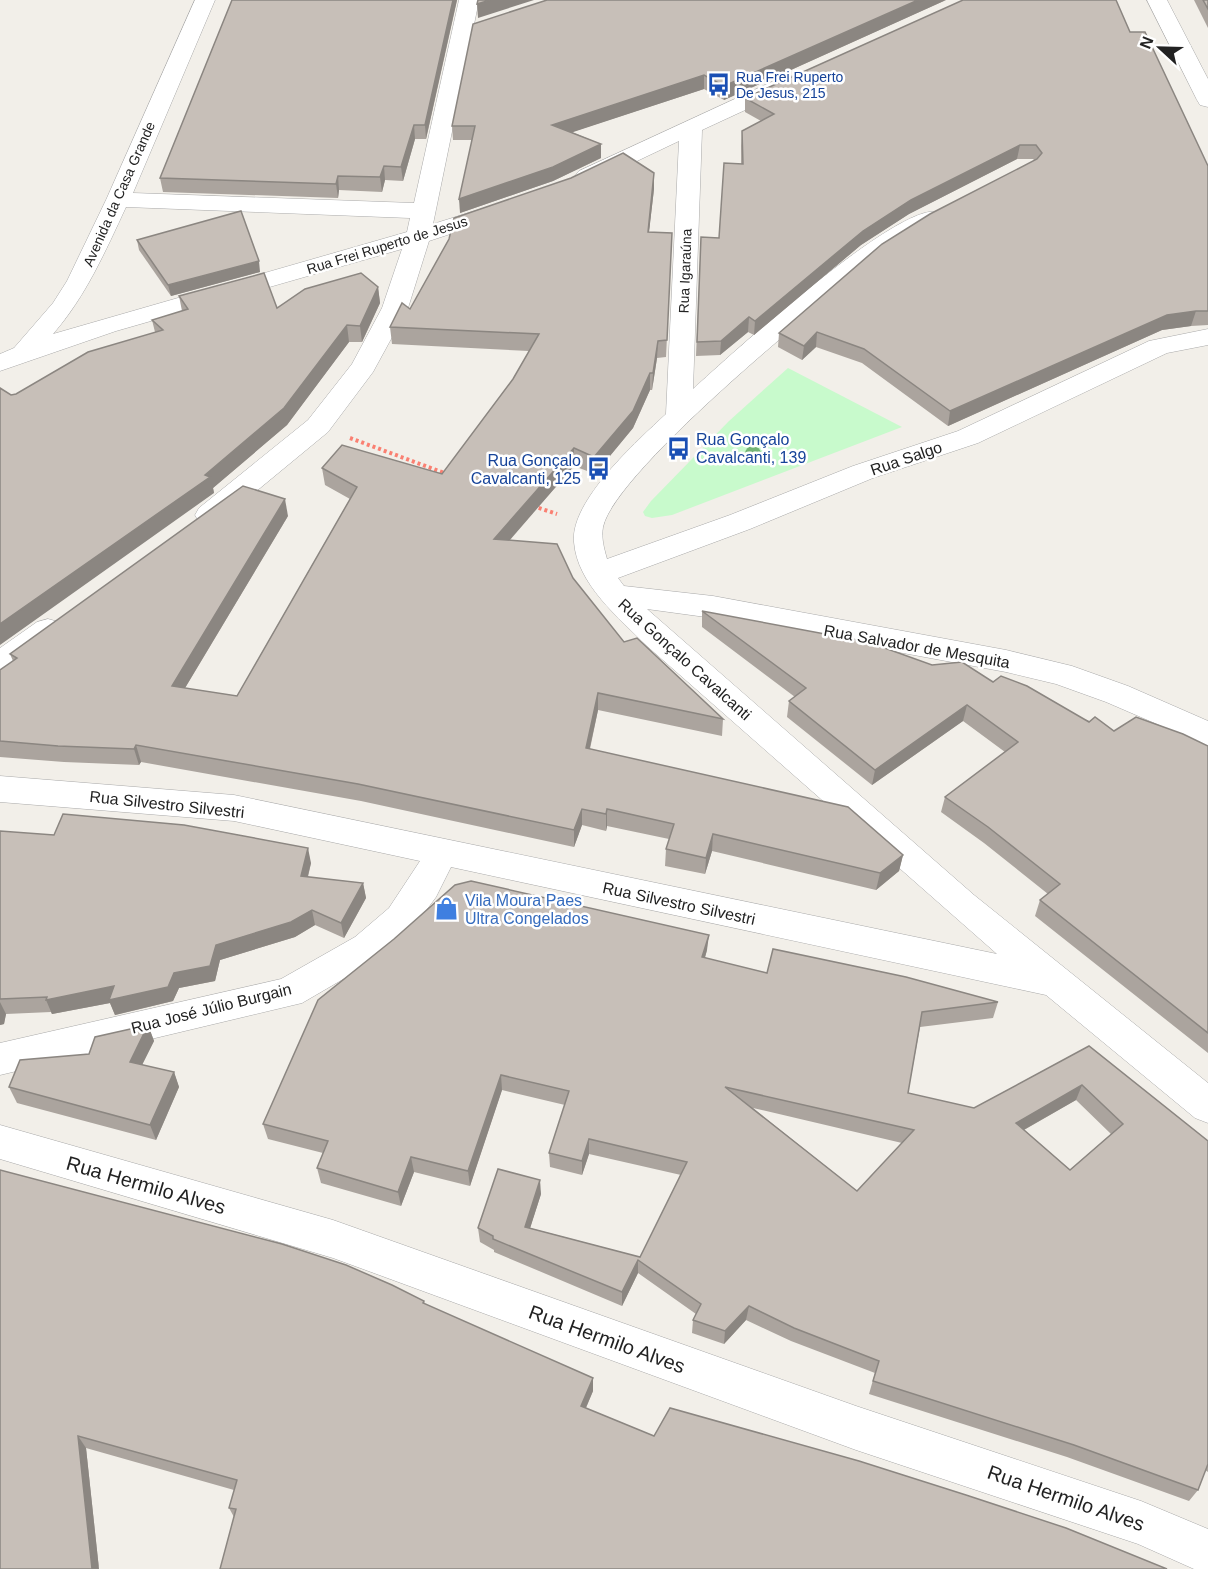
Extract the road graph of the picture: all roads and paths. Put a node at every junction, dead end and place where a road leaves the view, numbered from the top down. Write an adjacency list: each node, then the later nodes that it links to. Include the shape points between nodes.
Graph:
1 (205, 0): 9 (street, Avenida da Casa Grande)
2 (470, 0): 12 (street, via 473,28)
3 (1157, 0): 4 (street)
4 (1201, 69): 6 (street)
5 (804, 74): 7 (street)
6 (1208, 100)
7 (691, 126): 8 (street); 16 (street, Rua Igaraúna)
8 (562, 188)
9 (118, 200): 12 (street); 15 (street, Avenida da Casa Grande, via 63,307)
10 (518, 203): 13 (street, Rua Frei Ruperto de Jesus)
11 (955, 204): 16 (street, via 885,242)
12 (424, 211): 13 (street)
13 (418, 238): 15 (street, Rua Frei Ruperto de Jesus, via 166,308); 17 (street, via 395,308 363,366)
14 (1208, 337): 22 (street, Rua Salgo, via 1158,347 968,437 863,472 740,522)
15 (11, 358)
16 (679, 417): 20 (street, via 620,478 595,509)
17 (318, 426): 18 (path); 21 (street)
18 (448, 474)
19 (524, 502): 20 (path)
20 (589, 526): 22 (street, Rua Gonçalo Cavalcanti, via 593,559)
21 (190, 529)
22 (608, 584): 23 (street, Rua Salvador de Mesquita); 25 (street, Rua Gonçalo Cavalcanti)
23 (682, 604): 25 (street, via 667,613 659,626); 27 (street, Rua Salvador de Mesquita, via 1061,674)
24 (65, 618): 26 (street)
25 (658, 638): 30 (street, Rua Gonçalo Cavalcanti, via 962,905)
26 (0, 663)
27 (1208, 734)
28 (0, 789): 29 (street, Rua Silvestro Silvestri, via 234,808)
29 (441, 854): 30 (street, Rua Silvestro Silvestri); 31 (street, Rua José Júlio Burgain, via 424,887 401,918 368,947 289,992)
30 (1056, 982): 32 (street, Rua Silvestro Silvestri)
31 (0, 1059)
32 (1208, 1106)
33 (0, 1142): 34 (street, Rua Hermilo Alves, via 333,1239 856,1428 1141,1523)
34 (1208, 1552)

